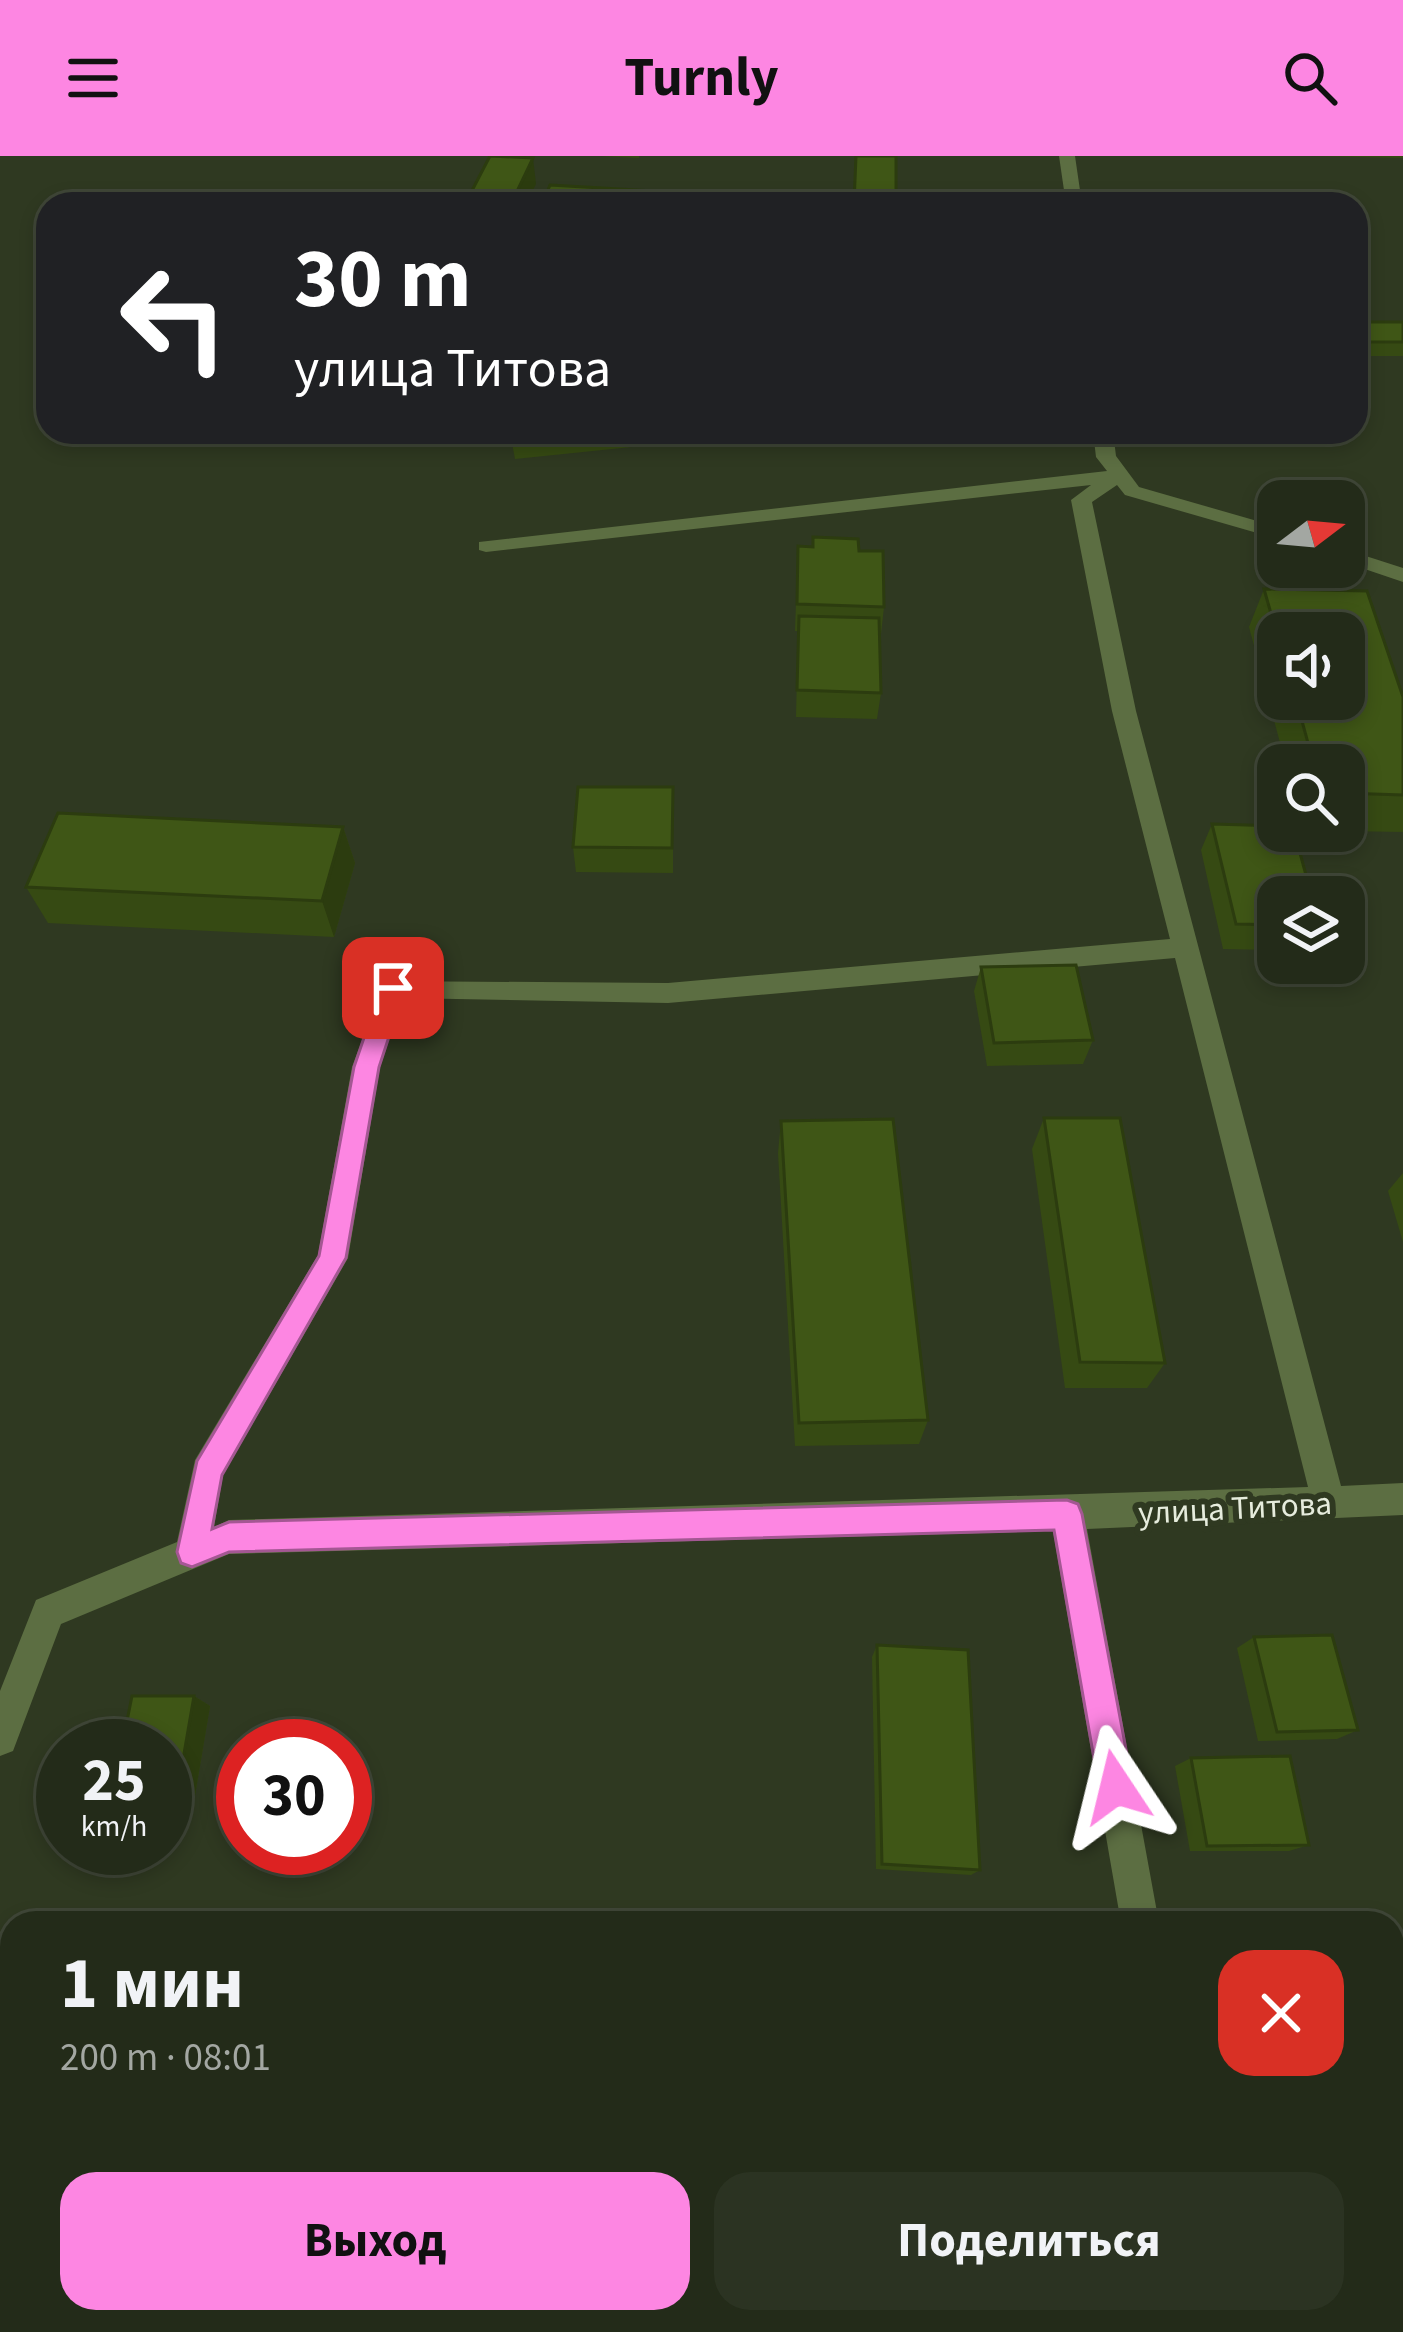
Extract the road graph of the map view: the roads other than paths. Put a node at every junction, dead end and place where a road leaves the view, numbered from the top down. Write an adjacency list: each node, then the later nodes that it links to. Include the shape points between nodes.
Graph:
1 (1067, 156): 2 (street)
2 (1072, 192)
3 (1107, 444): 4 (street)
4 (1113, 466): 5 (street, via 1132,491); 6 (street); 9 (street, via 1081,500 1124,711)
5 (1257, 527)
6 (486, 546)
7 (1365, 562): 8 (street)
8 (1403, 574)
9 (1186, 947): 11 (street); 13 (street, via 668,993 393,988 366,1067 333,1258 207,1471)
10 (1403, 1499): 11 (street, улица Титова)
11 (1329, 1503): 12 (street, улица Титова)
12 (1067, 1514): 13 (street, улица Титова, via 229,1537); 15 (street)
13 (192, 1552): 14 (street, via 48,1612)
14 (0, 1738)
15 (1138, 1911)

